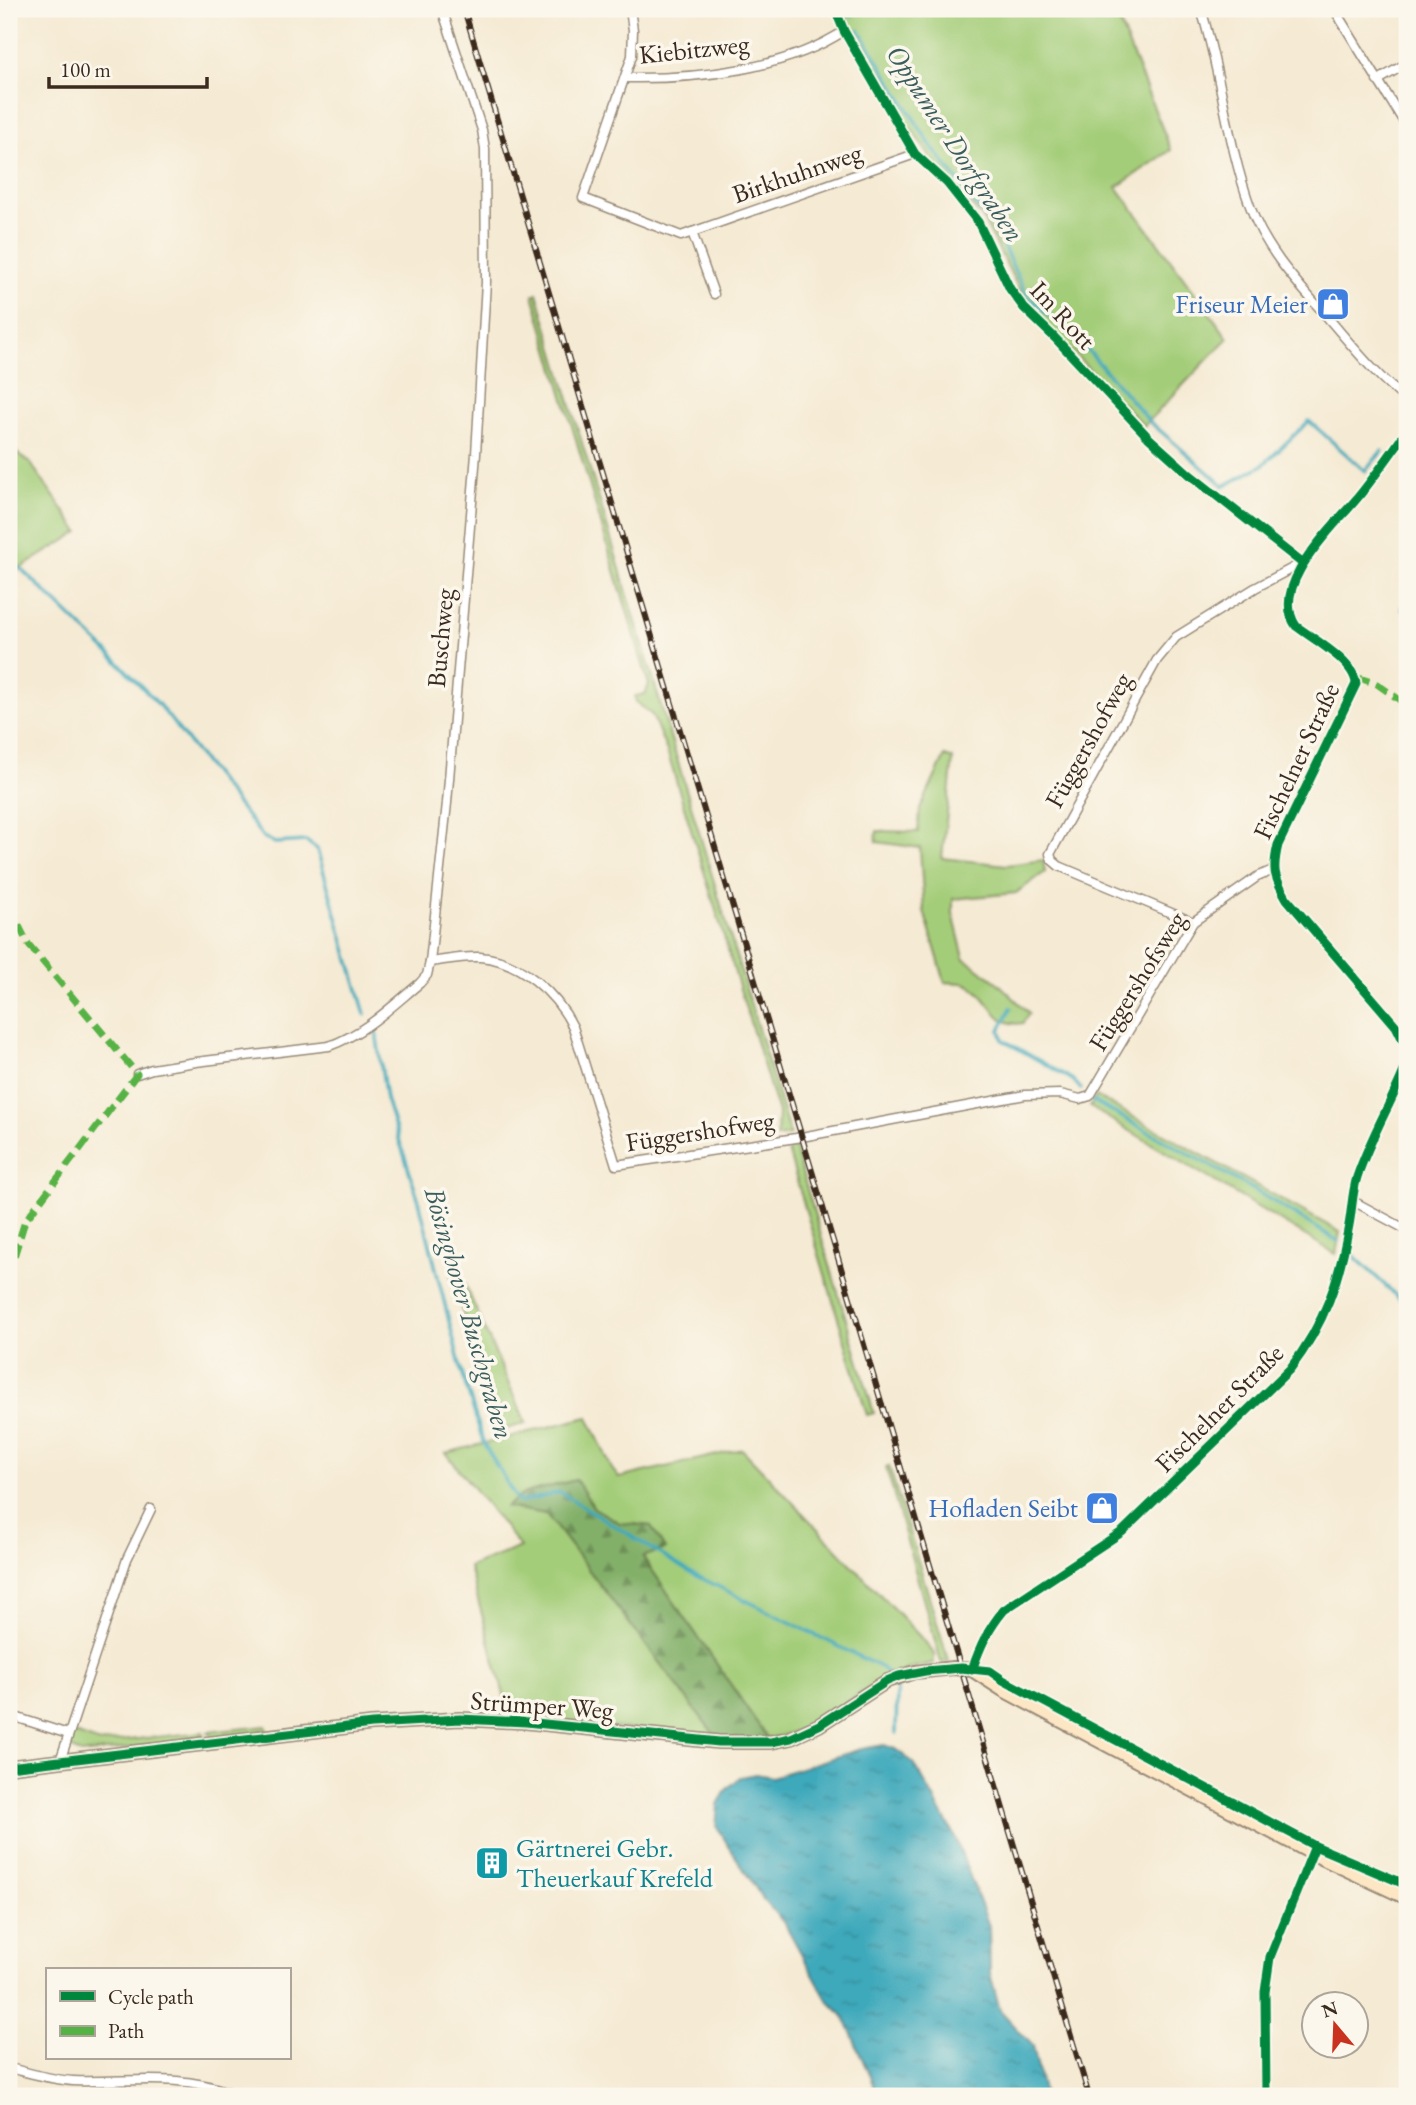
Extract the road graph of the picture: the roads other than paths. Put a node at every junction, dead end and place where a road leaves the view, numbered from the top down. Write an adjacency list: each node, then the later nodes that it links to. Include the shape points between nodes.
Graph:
1 (442, 9): 19 (street, Buschweg, via 482,130 486,282 447,803)
2 (630, 9): 8 (street, via 632,56)
3 (835, 9): 6 (street, Im Rott)
4 (1201, 9): 14 (street, via 1240,175 1269,244 1364,359)
5 (1334, 9): 9 (street)
6 (844, 31): 8 (street, Kiebitzweg, via 802,53 757,64 687,77); 11 (street, Im Rott)
7 (1407, 63): 9 (street)
8 (626, 78): 12 (street, Birkhuhnweg, via 583,198 681,236)
9 (1377, 81): 10 (street)
10 (1407, 127)
11 (915, 154): 12 (street, Birkhuhnweg); 16 (street, Im Rott, via 947,183 978,222 1024,308 1149,438)
12 (692, 232): 13 (street)
13 (714, 294)
14 (1407, 400)
15 (1407, 431): 16 (street, Fischelner Straße)
16 (1302, 563): 17 (street, Fischelner Straße, via 1287,609 1290,618 1349,666 1356,684 1278,845); 18 (street, Függershofweg, via 1177,637 1157,660 1050,854 1059,866)
17 (1273, 870): 18 (street, Függershofsweg); 20 (street, Fischelner Straße, via 1287,899 1396,1026)
18 (1193, 922): 23 (street, Függershofsweg, via 1097,1087)
19 (430, 962): 22 (street, via 421,984 362,1030 329,1046); 23 (street, Függershofweg, via 482,957 516,969 552,994 573,1027 616,1165 796,1138 1025,1095 1060,1094)
20 (1407, 1048)
21 (1407, 1063): 24 (street, Fischelner Straße, via 1363,1161)
22 (137, 1074)
23 (1080, 1099)
24 (1353, 1201): 25 (street); 27 (street, Fischelner Straße, via 1332,1297 1314,1335 1290,1369 1122,1532 1004,1610 982,1640)
25 (1407, 1230)
26 (151, 1509): 29 (street, via 127,1559)
27 (972, 1670): 30 (street, Strümper Weg, via 941,1669 893,1679 819,1725 771,1742 719,1742 460,1719 372,1724); 32 (street, via 1312,1854)
28 (9, 1715): 29 (street)
29 (68, 1734): 30 (street)
30 (60, 1761): 31 (street, Strümper Weg)
31 (9, 1767)
32 (1407, 1898)
33 (9, 2068): 34 (street, via 62,2080 158,2079)
34 (231, 2093)

